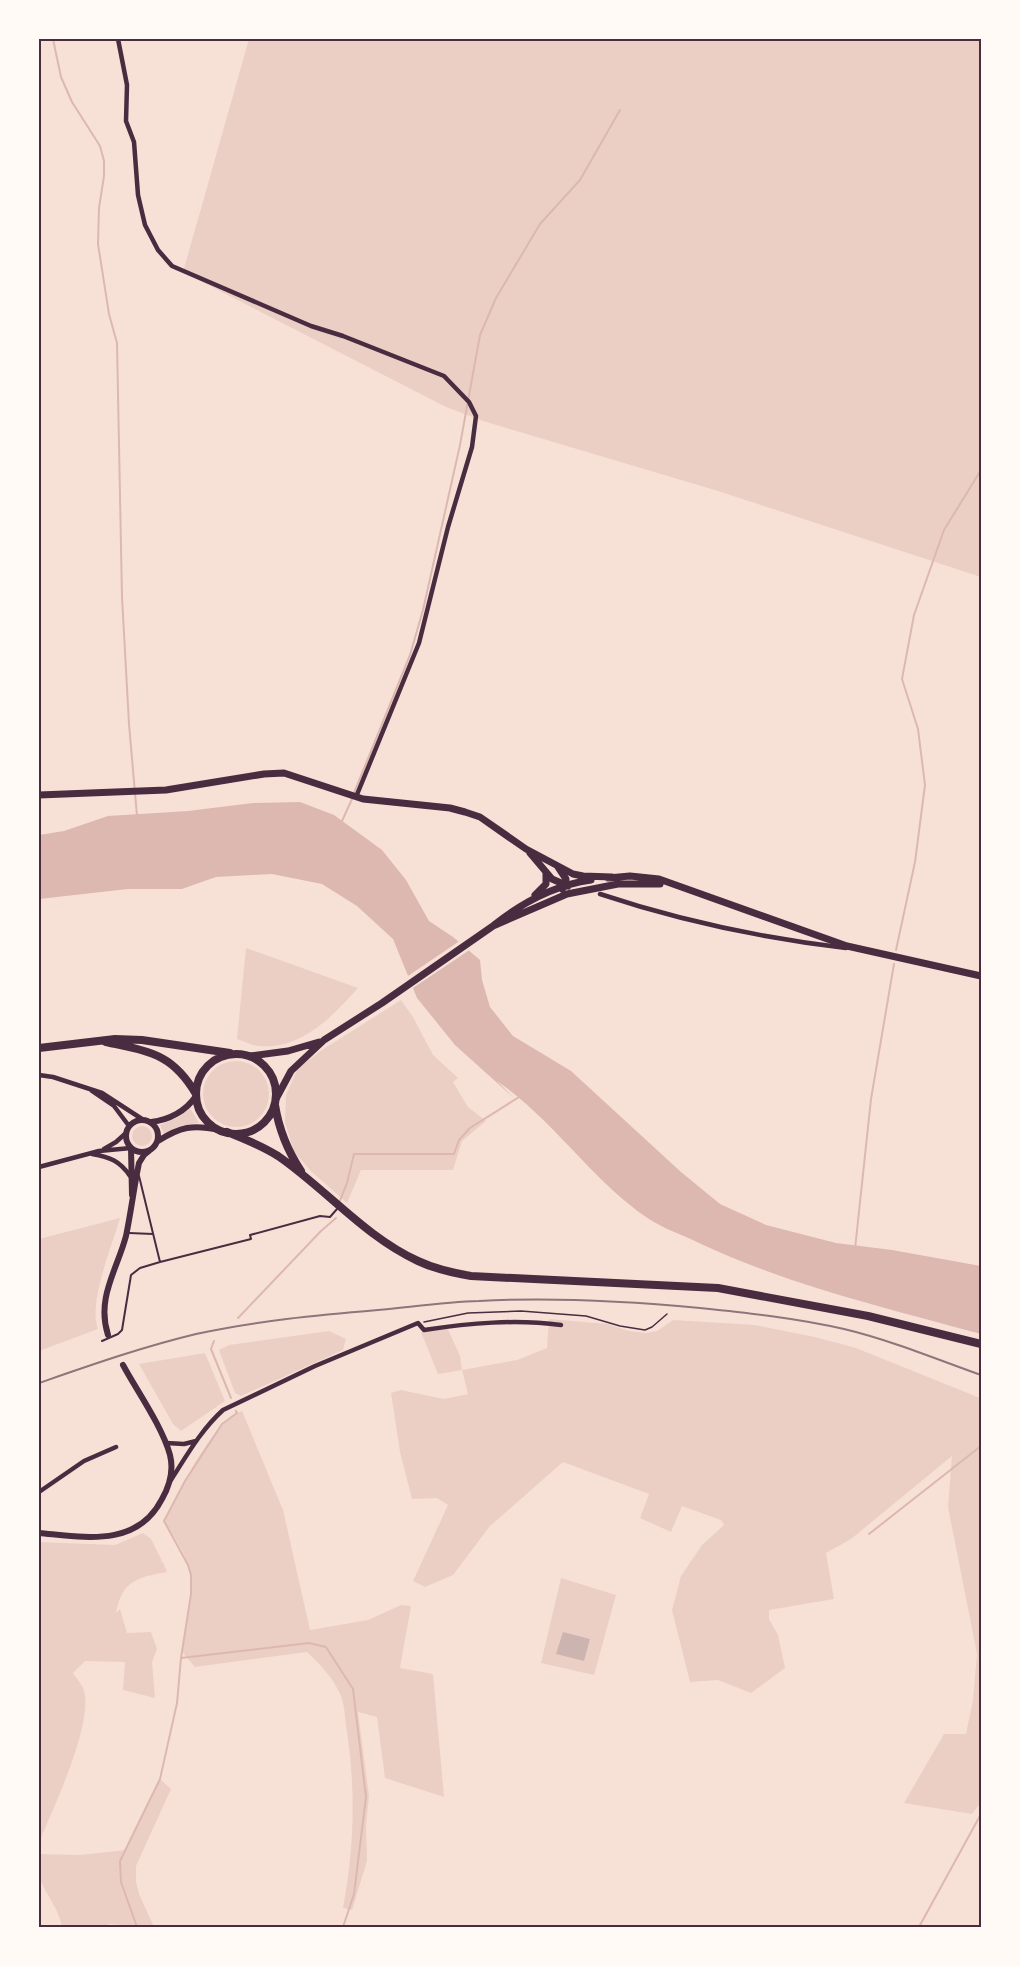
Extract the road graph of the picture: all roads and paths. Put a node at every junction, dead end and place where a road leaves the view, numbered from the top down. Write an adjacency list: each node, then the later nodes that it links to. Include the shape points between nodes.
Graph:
1 (118, 39): 3 (street, via 127,85 126,121 134,142 142,215 158,250 172,266 311,326 444,376 469,402 476,416 472,447 419,643)
2 (39, 795): 3 (main road, via 166,790 284,773)
3 (356, 797): 4 (main road, via 465,812 480,817)
4 (526, 849): 5 (main road); 6 (main road)
5 (555, 864): 7 (main road, via 583,876); 9 (main road, via 564,874)
6 (546, 872): 9 (main road); 13 (main road, via 546,884)
7 (612, 877): 8 (main road, via 648,878); 9 (main road)
8 (674, 885): 10 (main road, via 642,883); 15 (main road)
9 (565, 886): 10 (main road); 12 (main road); 13 (main road)
10 (589, 889): 12 (main road)
11 (600, 894): 15 (street, via 729,930)
12 (549, 901): 14 (main road)
13 (521, 905): 14 (main road)
14 (494, 925): 17 (main road)
15 (867, 950): 16 (main road)
16 (981, 976)
17 (324, 1040): 21 (main road, via 296,1050); 25 (main road, via 291,1071)
18 (98, 1041): 19 (main road); 20 (main road, via 142,1040); 24 (main road, via 131,1047 170,1062 187,1078)
19 (39, 1048)
20 (234, 1054): 21 (main road); 24 (main road, via 212,1062 198,1082)
21 (250, 1056): 25 (main road, via 273,1078)
22 (39, 1075): 23 (street)
23 (88, 1088): 26 (street); 28 (street, via 114,1106)
24 (196, 1095): 27 (street, via 192,1104 170,1118); 29 (main road, via 203,1116)
25 (275, 1102): 29 (main road, via 270,1115 256,1128 239,1133); 38 (main road, via 280,1131)
26 (142, 1119): 27 (street); 28 (street)
27 (151, 1122): 31 (street, via 158,1130)
28 (129, 1126): 30 (street)
29 (223, 1131): 31 (street, via 185,1127); 38 (main road, via 276,1155)
30 (126, 1133): 32 (street); 33 (street)
31 (158, 1141): 34 (street)
32 (131, 1148): 33 (street); 34 (street); 39 (street)
33 (99, 1151): 35 (street)
34 (149, 1151): 37 (street)
35 (90, 1154): 36 (street); 39 (street, via 108,1156)
36 (39, 1167)
37 (138, 1170): 40 (street); 43 (lane)
38 (303, 1175): 41 (main road)
39 (130, 1176): 40 (street)
40 (132, 1198): 42 (street)
41 (339, 1207): 44 (lane, via 330,1216); 48 (main road, via 393,1248 447,1272 728,1290 868,1316)
42 (126, 1233): 43 (lane); 46 (street, via 105,1299 105,1318)
43 (153, 1234): 44 (lane)
44 (160, 1262): 46 (lane, via 131,1275 122,1330)
45 (561, 1325): 50 (street, via 488,1322 424,1330 418,1323 223,1410)
46 (112, 1335): 47 (lane)
47 (102, 1341)
48 (981, 1344)
49 (123, 1365): 51 (street)
50 (196, 1442): 51 (street); 53 (street)
51 (165, 1443): 54 (street)
52 (116, 1447): 56 (street, via 84,1461)
53 (187, 1454): 54 (street); 55 (street)
54 (170, 1458): 55 (street)
55 (169, 1483): 57 (street, via 151,1515 122,1533 96,1538)
56 (39, 1492)
57 (39, 1533)

